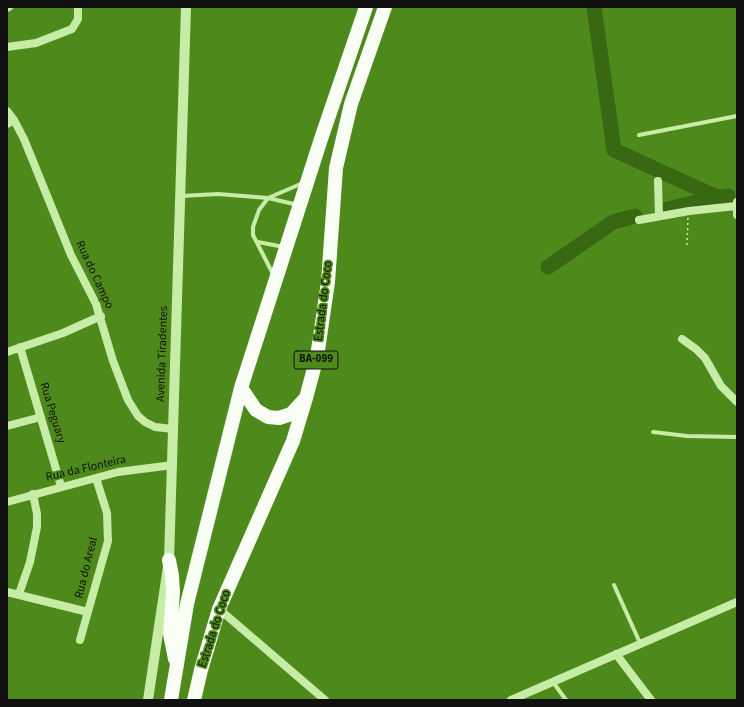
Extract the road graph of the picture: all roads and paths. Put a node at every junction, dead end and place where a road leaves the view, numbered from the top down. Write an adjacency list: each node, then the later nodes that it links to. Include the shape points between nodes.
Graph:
1 (78, 7): 5 (street, via 79,13 72,28 36,43)
2 (186, 7): 12 (street, Avenida Tiradentes)
3 (366, 7): 11 (highway)
4 (385, 7): 29 (highway, Estrada do Coco / BA-099, via 351,104 336,168 328,282 317,357)
5 (7, 47)
6 (7, 111): 8 (street, Rua do Campo)
7 (737, 116): 9 (lane)
8 (11, 122): 24 (street, Rua do Campo, via 24,139 71,255)
9 (639, 135)
10 (658, 181): 18 (street)
11 (307, 182): 13 (lane); 15 (highway)
12 (181, 196): 13 (lane, via 218,194); 33 (street, Avenida Tiradentes)
13 (268, 198): 15 (lane); 20 (lane, via 259,210 253,227)
14 (736, 203): 16 (street); 17 (street)
15 (300, 205): 22 (highway)
16 (689, 211): 18 (street); 21 (path)
17 (737, 215)
18 (659, 216): 19 (street)
19 (639, 220)
20 (258, 242): 22 (lane); 23 (lane)
21 (687, 246)
22 (286, 248): 23 (highway)
23 (276, 280): 28 (highway)
24 (101, 316): 26 (street, via 63,333); 33 (street, Rua do Campo, via 120,381 138,416 155,427)
25 (682, 339): 30 (street, via 705,358 721,386)
26 (20, 347): 27 (street); 31 (street, Rua Peguary)
27 (7, 352)
28 (241, 388): 29 (highway, via 256,410 268,417 279,418 291,414); 51 (highway, via 187,604)
29 (306, 398): 46 (highway, Estrada do Coco / BA-099, via 292,441)
30 (737, 402)
31 (41, 417): 32 (street); 38 (street, Rua Peguary)
32 (7, 426)
33 (173, 429): 36 (street, Avenida Tiradentes)
34 (653, 432): 35 (lane)
35 (737, 437)
36 (173, 465): 37 (street, Rua da Flonteira, via 118,472); 41 (street, Avenida Tiradentes)
37 (96, 478): 38 (street, Rua da Flonteira); 47 (street, Rua do Areal, via 107,512 108,541)
38 (61, 486): 39 (street, Rua da Flonteira)
39 (33, 494): 40 (street, Rua da Flonteira); 44 (street, via 38,527 30,562)
40 (7, 502)
41 (169, 560): 51 (highway, via 173,592 170,634); 53 (street, Avenida Tiradentes)
42 (614, 585): 49 (lane)
43 (7, 592): 44 (street)
44 (18, 594): 47 (street)
45 (737, 602): 49 (street)
46 (219, 610): 55 (highway, Estrada do Coco / BA-099); 56 (street)
47 (88, 612): 48 (street, Rua do Areal)
48 (80, 640)
49 (640, 643): 50 (street)
50 (616, 654): 52 (street); 59 (street)
51 (177, 666): 54 (highway)
52 (553, 682): 57 (street); 58 (lane)
53 (148, 700)
54 (171, 700)
55 (194, 700)
56 (325, 700)
57 (511, 700)
58 (566, 700)
59 (651, 700)

